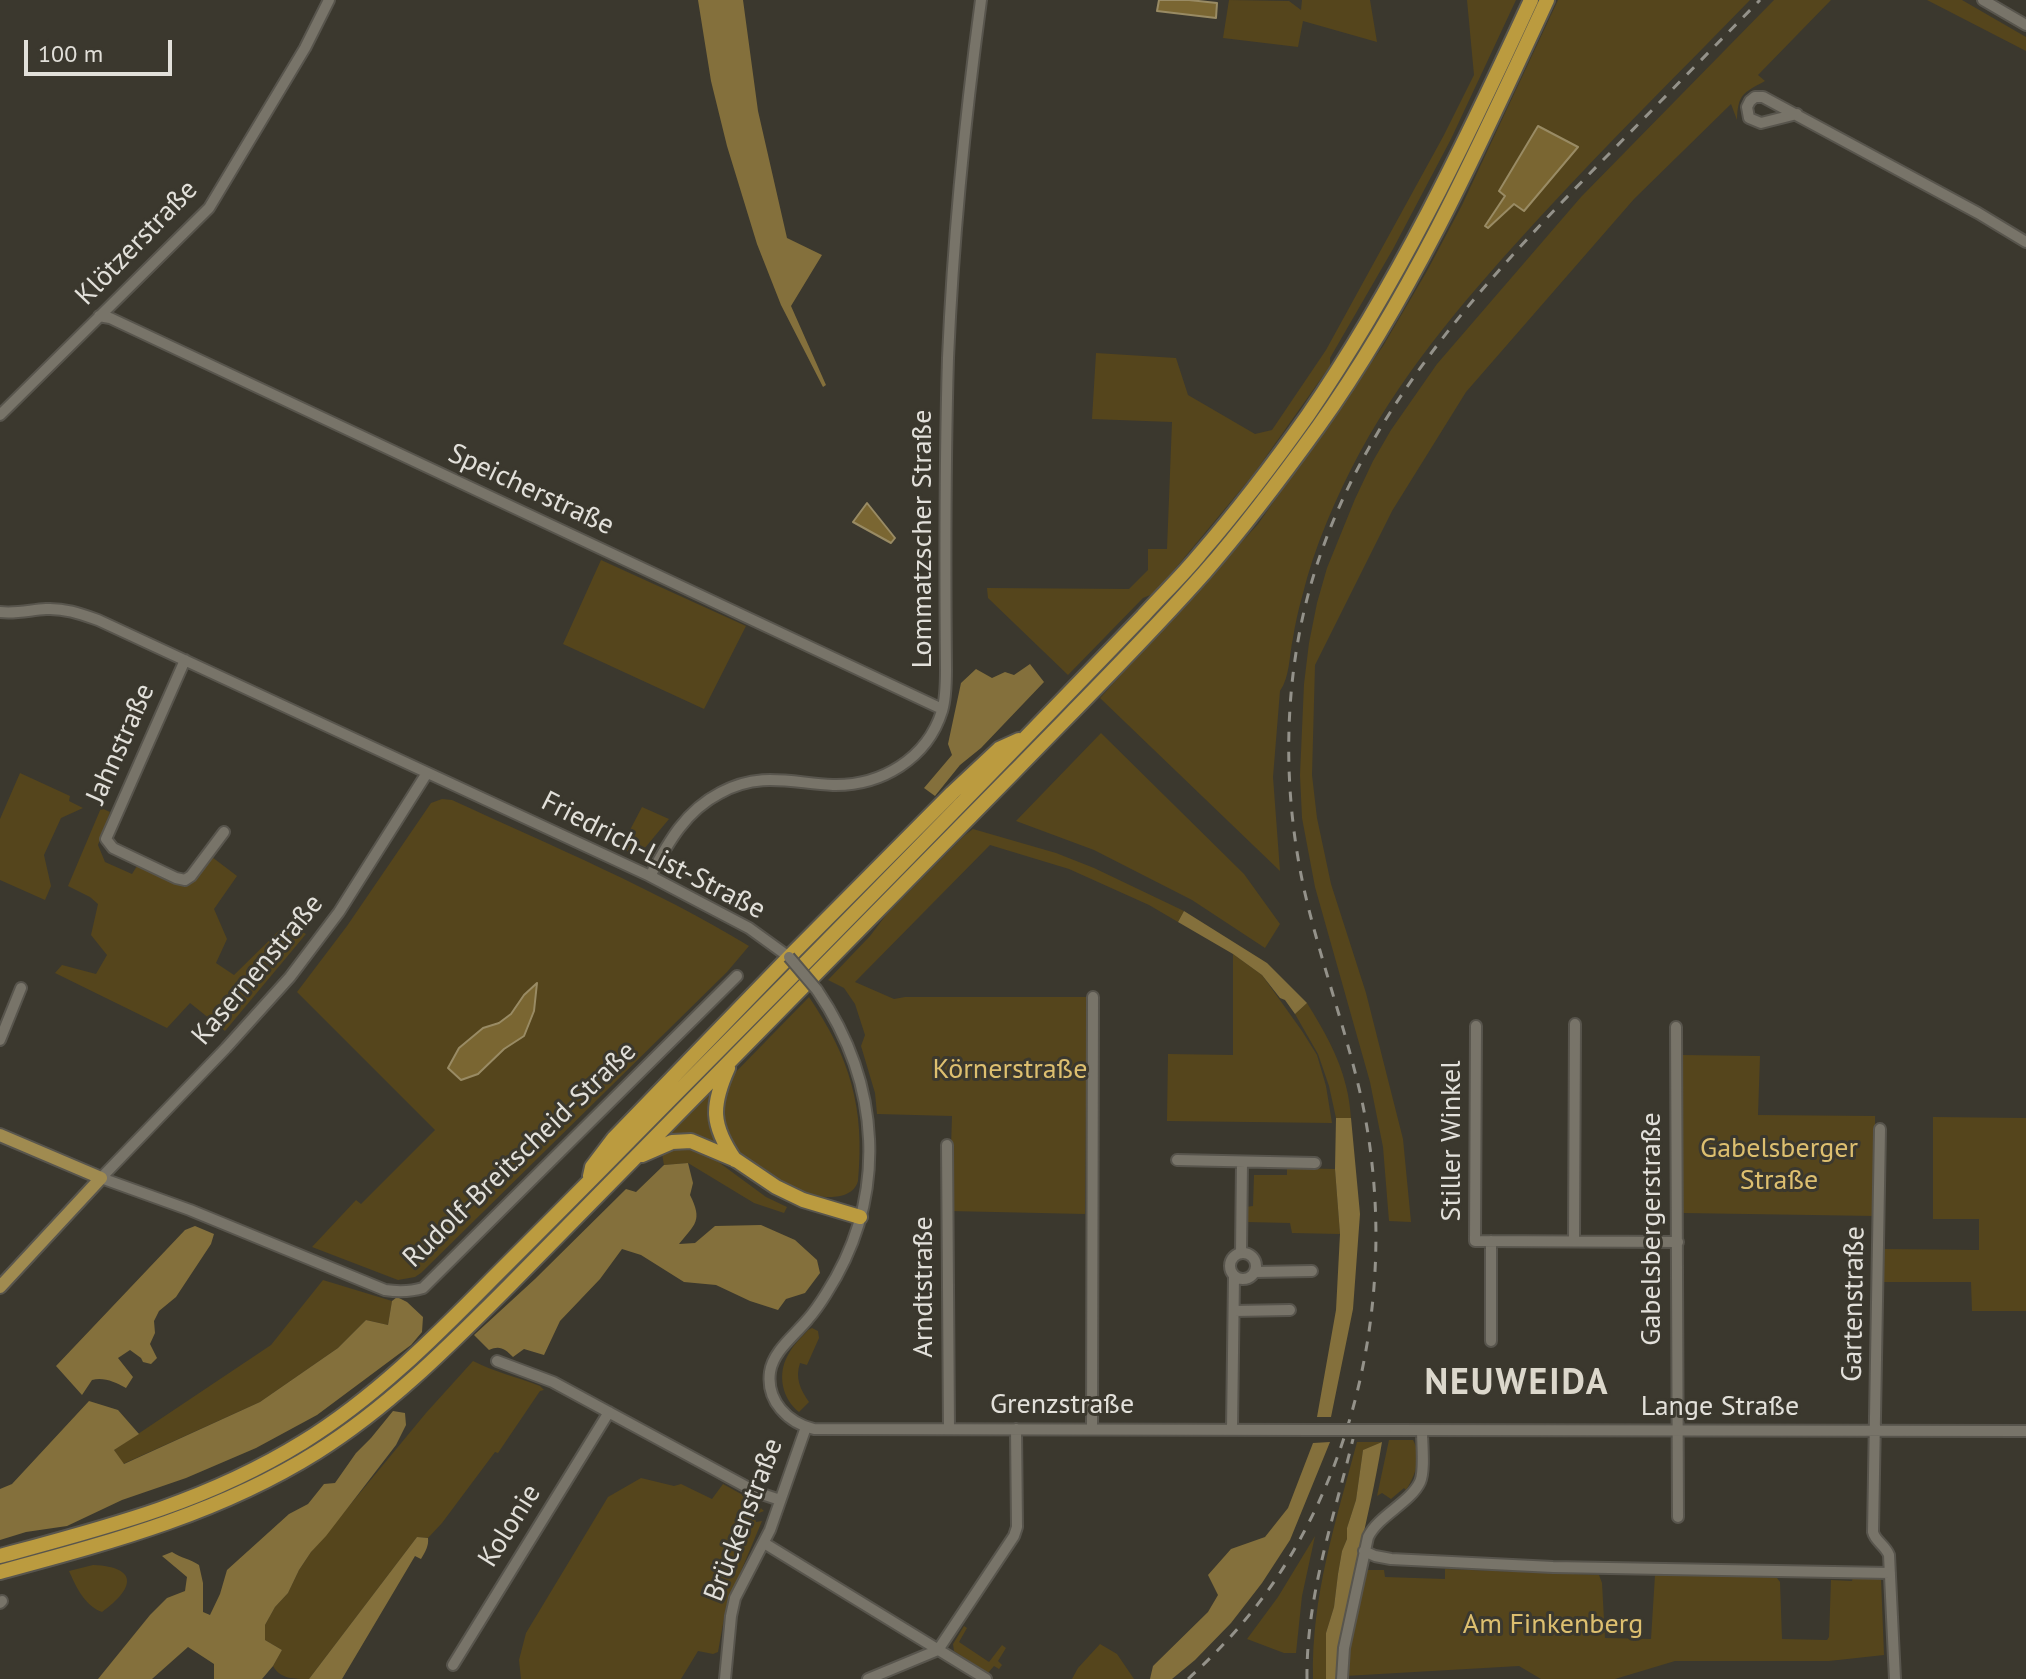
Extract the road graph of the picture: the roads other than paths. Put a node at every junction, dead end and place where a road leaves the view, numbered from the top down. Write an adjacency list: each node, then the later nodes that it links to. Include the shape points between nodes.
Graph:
1 (329, 0): 9 (street, Klötzerstraße, via 209,208)
2 (981, 0): 13 (street, Lommatzscher Straße, via 948,356)
3 (1547, 0): 26 (highway, via 1399,300 1270,492 1155,628)
4 (1983, 0): 6 (street)
5 (1528, 5): 14 (highway, via 1407,253 1308,415 1198,557)
6 (2026, 25)
7 (1797, 114): 8 (street)
8 (2026, 242)
9 (99, 316): 10 (street, Klötzerstraße); 13 (street, Speicherstraße)
10 (0, 415)
11 (0, 612): 12 (street, Friedrich-List-Straße, via 74,612)
12 (185, 660): 15 (street, Friedrich-List-Straße); 16 (street, Jahnstraße, via 106,839 113,848 185,880)
13 (942, 709): 17 (street, Lommatzscher Straße, via 922,746 888,774 847,785 757,780 721,792 678,828)
14 (1027, 737): 18 (highway, via 999,749); 36 (highway)
15 (427, 773): 17 (street, Friedrich-List-Straße); 35 (street, Kasernenstraße, via 339,912 290,977)
16 (224, 832)
17 (650, 876): 18 (street, Friedrich-List-Straße, via 749,928)
18 (789, 957): 36 (highway, via 614,1138 592,1167); 37 (street, Friedrich-List-Straße, bridge, via 817,990 846,1039 862,1084 870,1156)
19 (737, 976): 35 (street, Rudolf-Breitscheid-Straße, via 418,1290 385,1290)
20 (21, 988): 25 (street)
21 (1093, 997): 54 (street)
22 (1575, 1024): 39 (street)
23 (1476, 1026): 38 (street, Stiller Winkel, via 1475,1241)
24 (1676, 1027): 40 (street, Gabelsbergerstraße)
25 (0, 1040)
26 (731, 1060): 30 (highway, via 715,1111 717,1127); 32 (highway)
27 (1880, 1129): 60 (street, Gartenstraße)
28 (0, 1135): 35 (main road, Rudolf-Breitscheid-Straße)
29 (947, 1145): 52 (street, Arndtstraße)
30 (736, 1160): 32 (highway, via 691,1141 672,1142); 37 (highway, via 803,1200)
31 (1177, 1160): 33 (street)
32 (631, 1161): 66 (highway, via 413,1380 318,1452 180,1520)
33 (1242, 1162): 34 (street); 41 (street)
34 (1315, 1163)
35 (101, 1178): 45 (main road)
36 (590, 1181): 65 (highway, via 403,1367 301,1443 180,1503)
37 (860, 1217): 51 (street, Friedrich-List-Straße, via 836,1276 770,1369 771,1391 780,1409)
38 (1491, 1241): 39 (street, Stiller Winkel); 48 (street, Stiller Winkel)
39 (1574, 1241): 40 (street, Stiller Winkel)
40 (1678, 1242): 58 (street, Gabelsbergerstraße)
41 (1241, 1253): 43 (street, via 1252,1256); 44 (street, via 1230,1264)
42 (1312, 1271): 43 (street)
43 (1255, 1272): 44 (street, via 1247,1278)
44 (1234, 1276): 47 (street)
45 (0, 1287)
46 (1290, 1310): 47 (street)
47 (1234, 1311): 55 (street)
48 (1491, 1341)
49 (497, 1361): 50 (street, via 541,1376)
50 (609, 1412): 61 (street); 69 (street, Kolonie)
51 (806, 1427): 52 (street, Grenzstraße); 61 (street, Brückenstraße)
52 (949, 1429): 53 (street, Grenzstraße)
53 (1016, 1429): 54 (street, Grenzstraße); 68 (street, via 1016,1532)
54 (1092, 1429): 55 (street, Grenzstraße)
55 (1232, 1429): 56 (street, Grenzstraße)
56 (1319, 1430): 57 (street, Lange Straße, bridge)
57 (1422, 1431): 58 (street, Lange Straße); 64 (street, via 1421,1480 1373,1527)
58 (1677, 1431): 60 (street, Lange Straße); 62 (street, Gabelsbergerstraße)
59 (2026, 1431): 60 (street, Lange Straße)
60 (1876, 1432): 67 (street, Gartenstraße, via 1873,1532 1887,1548)
61 (780, 1500): 63 (street, Brückenstraße)
62 (1678, 1517)
63 (764, 1543): 68 (street); 70 (street, Brückenstraße, via 735,1598)
64 (1364, 1551): 67 (street, via 1391,1559 1553,1567); 73 (street)
65 (0, 1556)
66 (0, 1572)
67 (1890, 1573): 74 (street)
68 (938, 1650): 71 (street); 72 (street)
69 (453, 1665)
70 (725, 1679)
71 (868, 1679)
72 (986, 1679)
73 (1342, 1679)
74 (1895, 1679)

